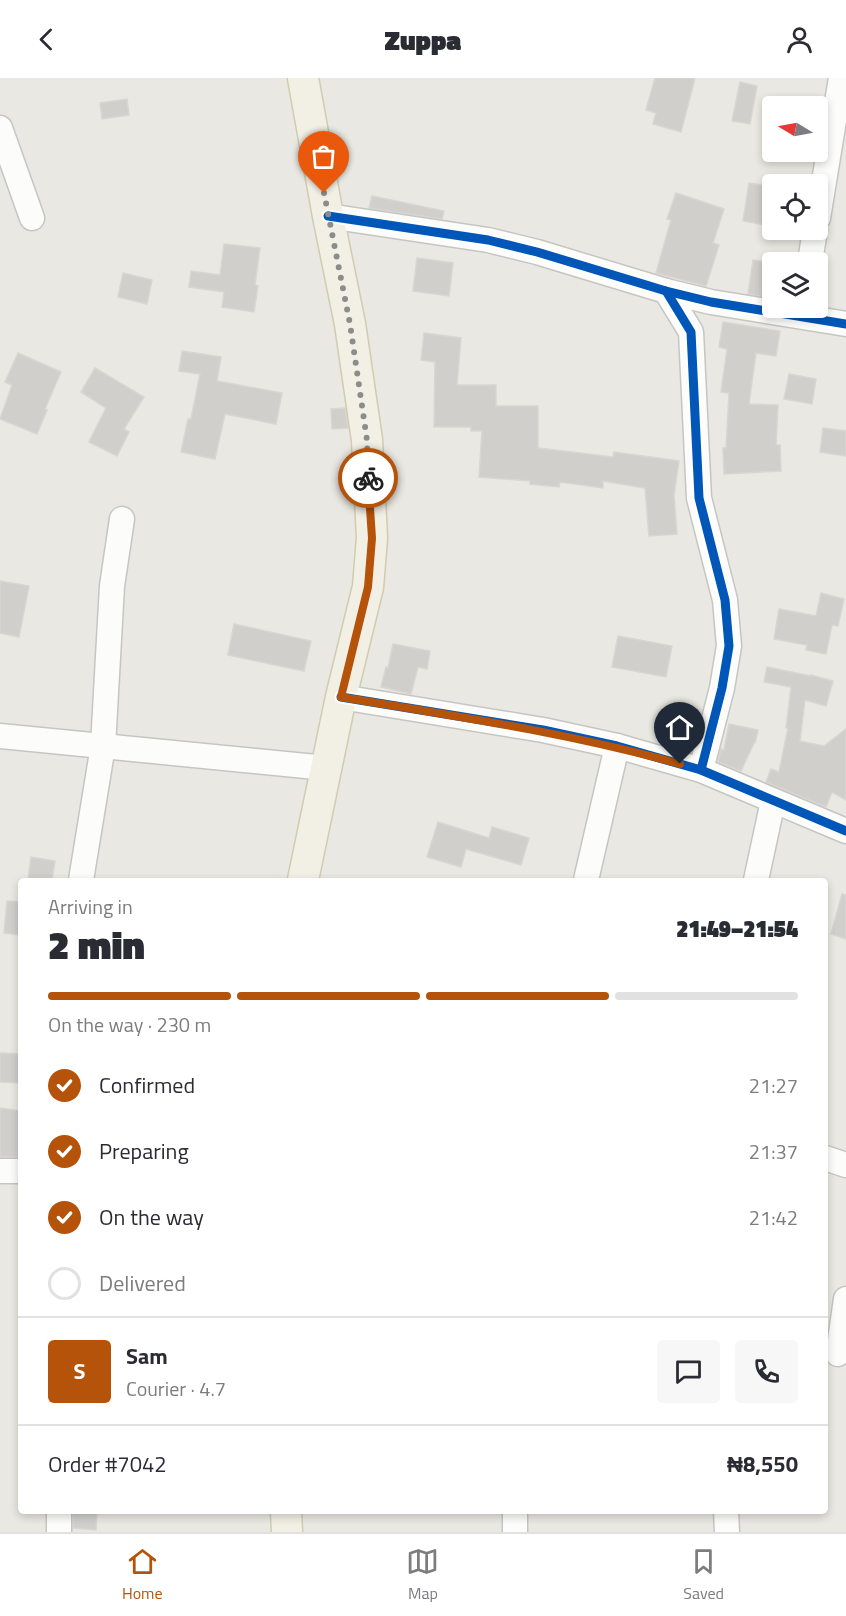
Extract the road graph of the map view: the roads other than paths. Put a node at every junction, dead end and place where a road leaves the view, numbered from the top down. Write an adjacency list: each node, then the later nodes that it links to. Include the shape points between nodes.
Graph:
1 (303, 78): 6 (main road)
2 (841, 78): 4 (street)
3 (0, 128): 7 (street)
4 (836, 172): 5 (street)
5 (828, 192)
6 (328, 216): 8 (street, via 488,240); 15 (main road, via 350,324 367,440 372,528 368,587)
7 (32, 218)
8 (666, 291): 9 (street); 13 (street)
9 (711, 302): 10 (street); 13 (street)
10 (762, 308)
11 (824, 318): 12 (street)
12 (846, 324)
13 (691, 332): 20 (street, via 699,498 726,600 729,646)
14 (122, 519): 17 (street, via 112,586)
15 (341, 697): 18 (street); 19 (main road)
16 (0, 736): 17 (street)
17 (103, 746): 19 (street); 23 (street)
18 (617, 746): 20 (street); 25 (street)
19 (326, 768): 24 (main road)
20 (701, 770): 21 (street)
21 (773, 801): 22 (street); 26 (street)
22 (846, 831)
23 (81, 878)
24 (303, 878)
25 (586, 878)
26 (756, 878)
27 (828, 1159): 28 (street)
28 (846, 1166)
29 (0, 1171): 30 (street)
30 (18, 1171)
31 (846, 1299): 32 (street)
32 (836, 1354)
33 (59, 1514): 37 (street)
34 (286, 1514): 38 (main road)
35 (515, 1514): 39 (street)
36 (726, 1514): 40 (street)
37 (59, 1532)
38 (287, 1532)
39 (515, 1532)
40 (727, 1532)

